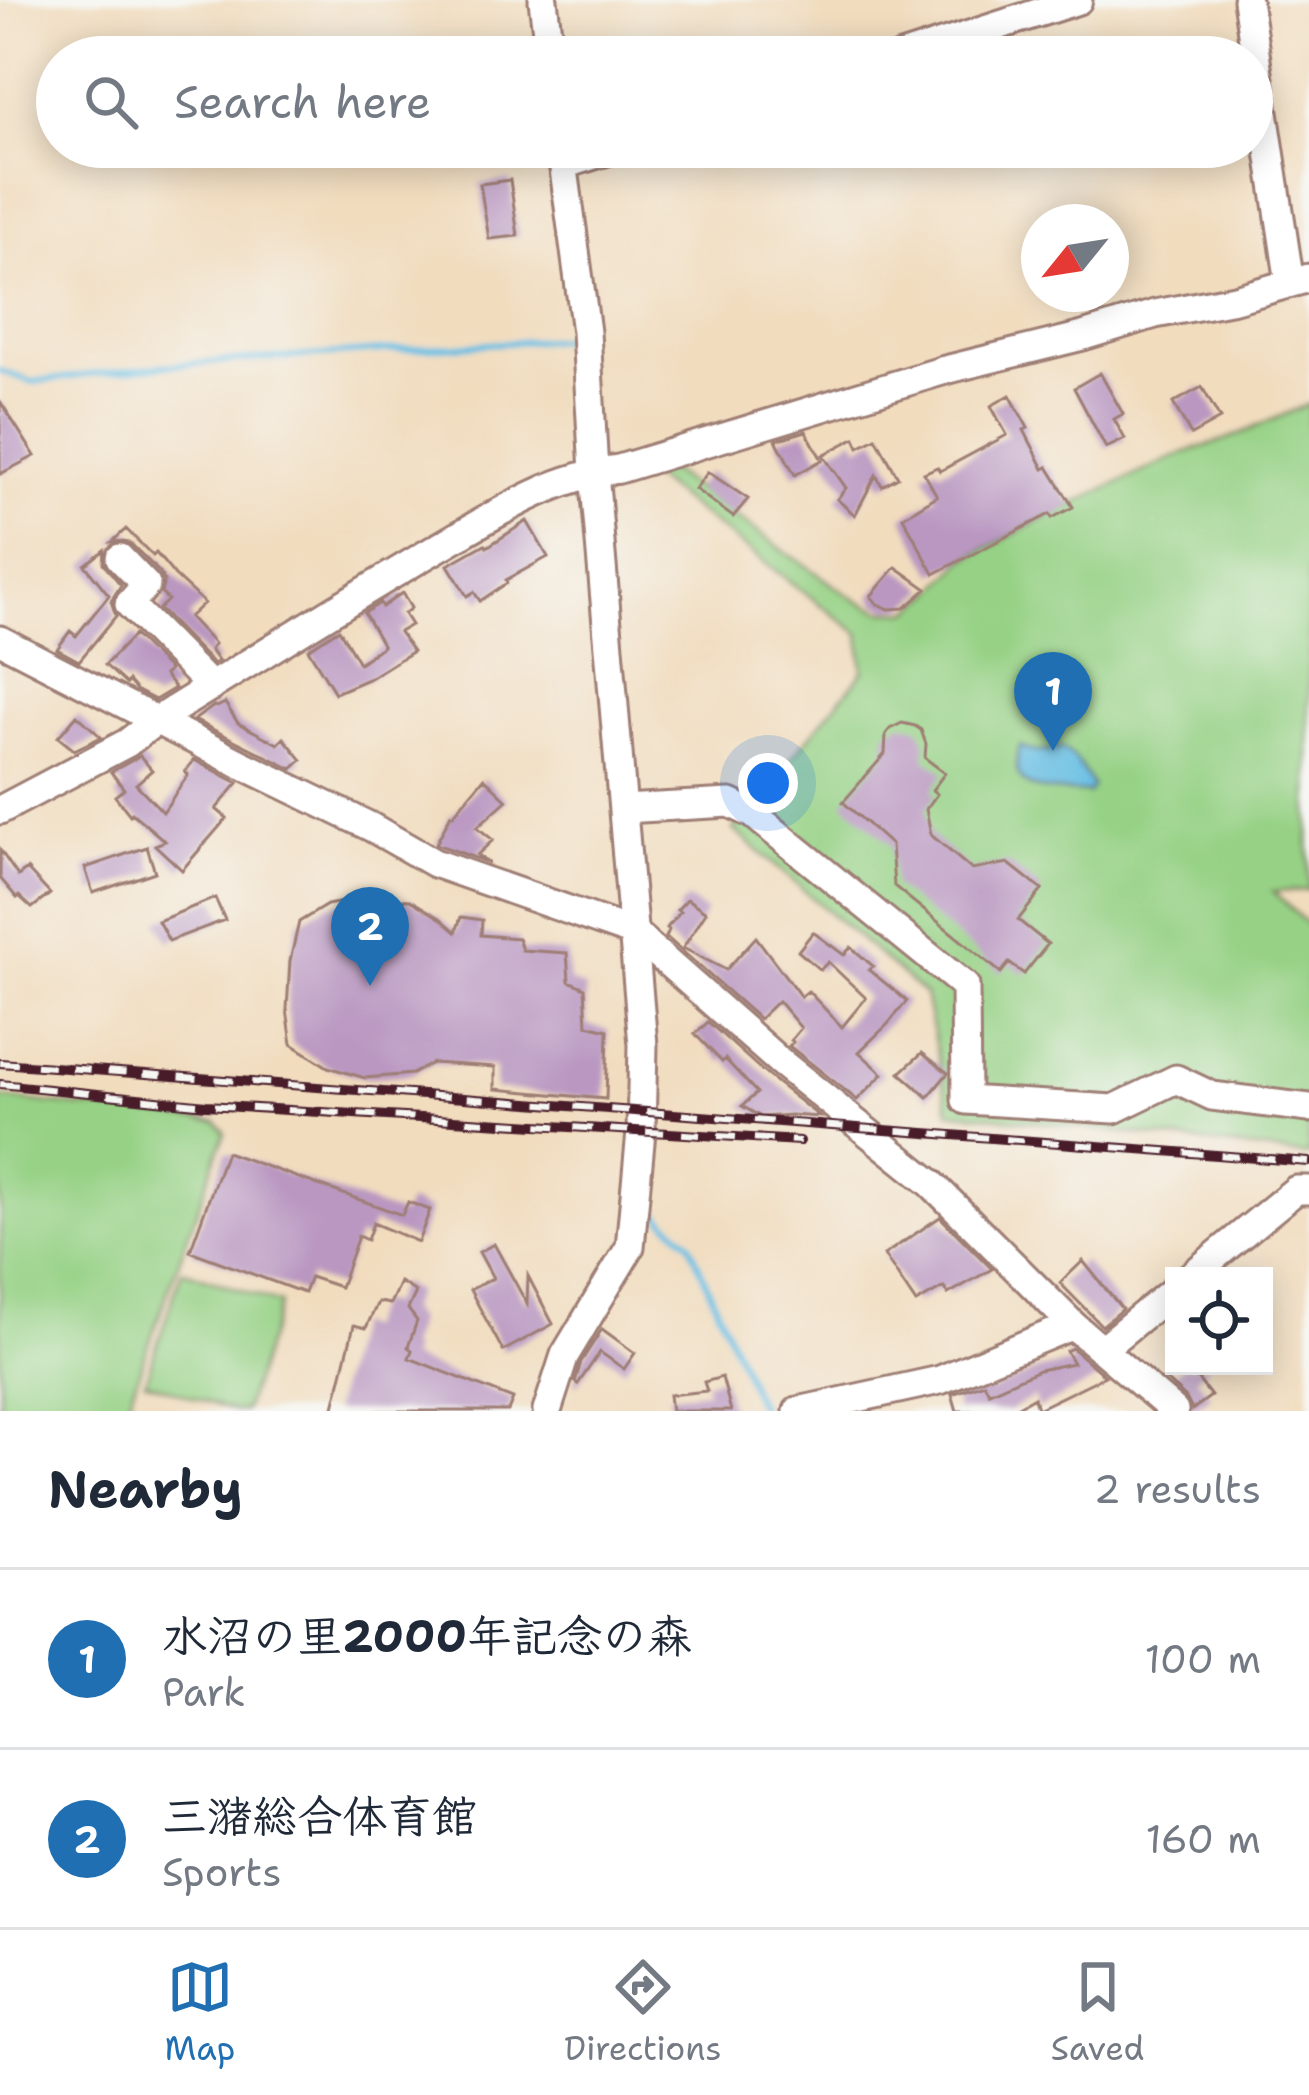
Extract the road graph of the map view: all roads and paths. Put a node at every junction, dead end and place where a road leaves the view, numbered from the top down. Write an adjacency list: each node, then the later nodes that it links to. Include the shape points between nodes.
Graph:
1 (543, 0): 4 (street)
2 (1078, 0): 5 (street)
3 (1247, 0): 6 (street)
4 (547, 36)
5 (966, 36)
6 (1254, 36)
7 (1273, 140): 9 (street)
8 (564, 168): 10 (street)
9 (1299, 281): 10 (street, via 945,370)
10 (594, 472): 13 (street, via 537,491); 15 (street)
11 (120, 558): 13 (street, via 146,585 129,604)
12 (0, 640): 14 (street)
13 (211, 686): 14 (street)
14 (157, 720): 16 (street); 17 (street, via 434,862)
15 (623, 809): 17 (street); 18 (street, via 730,802 965,986 966,1100 1114,1108 1176,1079 1212,1096)
16 (0, 810)
17 (634, 933): 22 (street, via 932,1184); 24 (street, via 643,1045 630,1247 565,1355)
18 (1309, 1108)
19 (1309, 1190): 20 (street, via 1296,1190)
20 (1202, 1267)
21 (1165, 1297): 23 (street)
22 (1073, 1325): 23 (street); 25 (street, via 940,1380)
23 (1103, 1348): 26 (street)
24 (547, 1411)
25 (798, 1411)
26 (1174, 1411)

